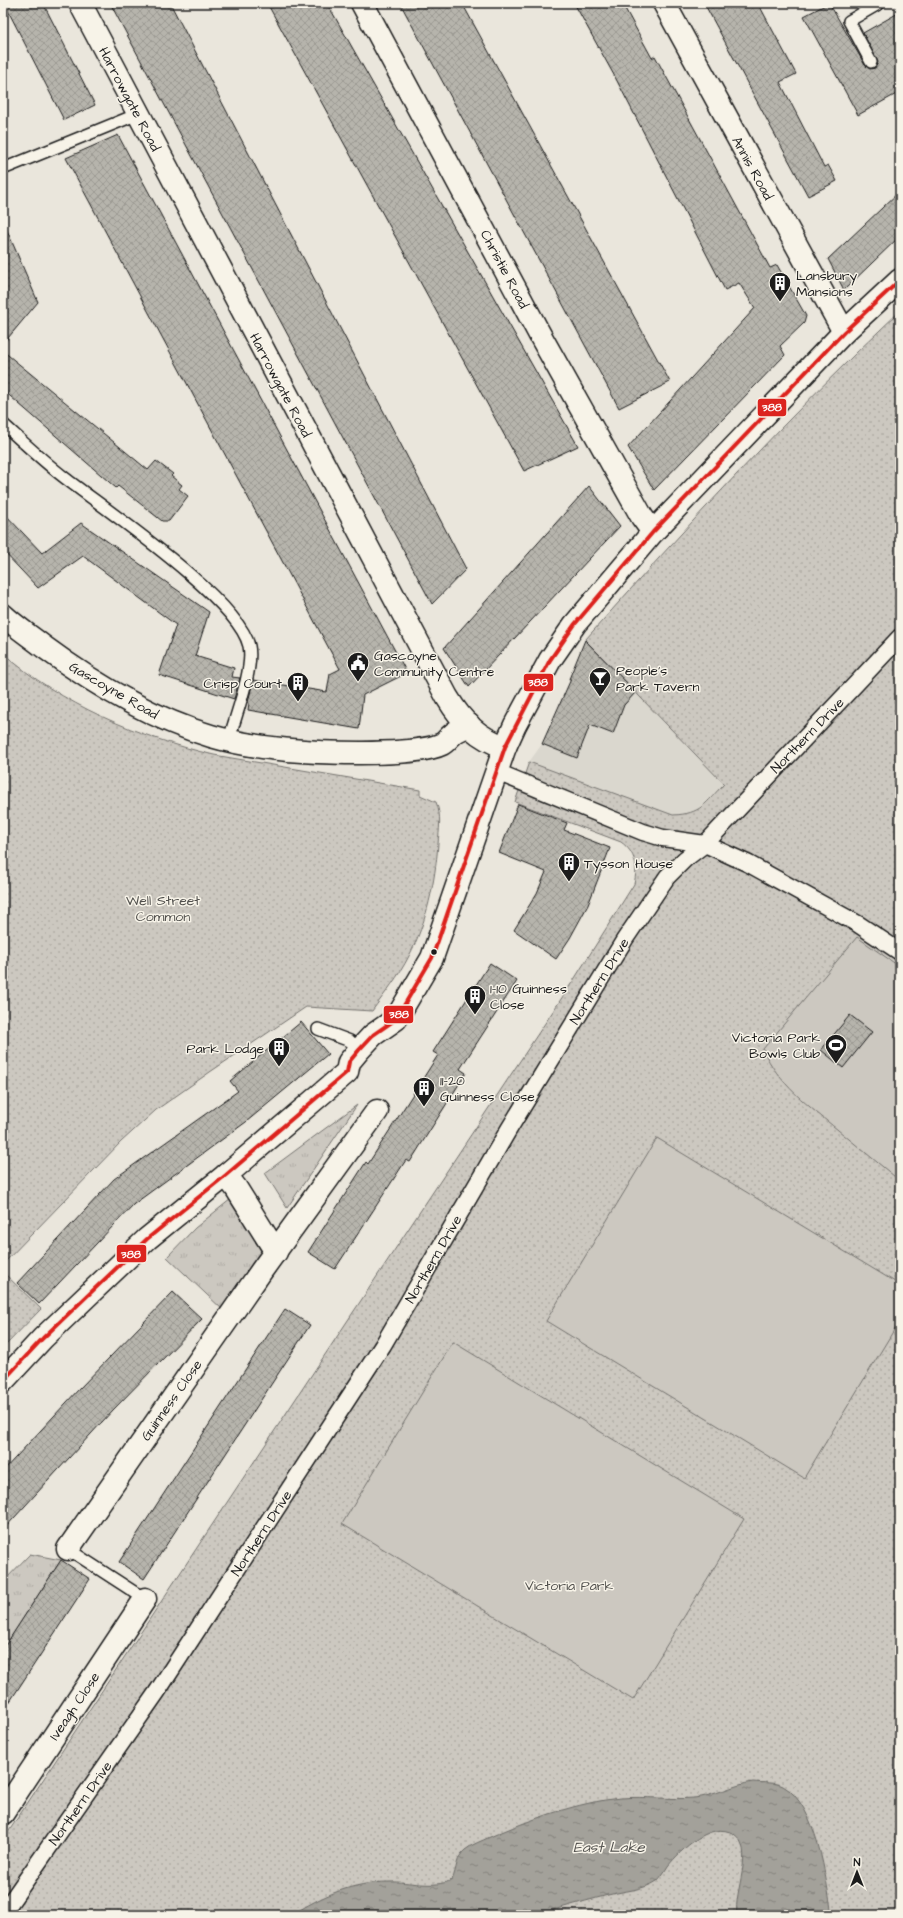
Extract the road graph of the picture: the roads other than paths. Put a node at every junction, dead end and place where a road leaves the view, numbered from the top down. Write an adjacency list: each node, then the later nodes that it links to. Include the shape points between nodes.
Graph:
1 (80, 3): 6 (street, Harrowgate Road)
2 (362, 3): 11 (street, Christie Road, via 540,335)
3 (664, 3): 9 (street, Annis Road)
4 (880, 3): 5 (lane, via 849,21)
5 (871, 62)
6 (138, 114): 7 (lane); 14 (street, Harrowgate Road, via 447,697 457,714)
7 (3, 169)
8 (900, 280): 9 (street)
9 (844, 332): 11 (street)
10 (3, 424): 15 (lane, via 63,476 193,577 222,605 246,636 249,669)
11 (653, 532): 16 (street, via 574,624 550,660)
12 (3, 615): 15 (street, Gascoyne Road, via 78,672 130,703 210,736)
13 (900, 637): 18 (street, Northern Drive)
14 (469, 725): 15 (street, Gascoyne Road, via 454,733 443,744 431,748 380,753 290,749); 16 (street, Harrowgate Road, via 488,741)
15 (229, 740)
16 (505, 747): 17 (street)
17 (496, 772): 18 (street, via 643,832 663,838); 21 (street, via 432,958 396,1019 373,1035)
18 (704, 844): 19 (street, via 749,864 823,904); 29 (street, Northern Drive, via 667,877 625,939 509,1128 379,1352 157,1692)
19 (900, 952)
20 (318, 1029): 21 (lane, via 350,1042)
21 (359, 1050): 23 (street, via 349,1062 347,1072)
22 (377, 1111): 24 (street, Guinness Close)
23 (226, 1175): 24 (street); 25 (street, via 147,1239 43,1338)
24 (276, 1252): 26 (street, Guinness Close)
25 (3, 1381)
26 (68, 1549): 27 (lane)
27 (145, 1599): 28 (street, Iveagh Close)
28 (3, 1813)
29 (3, 1913)

